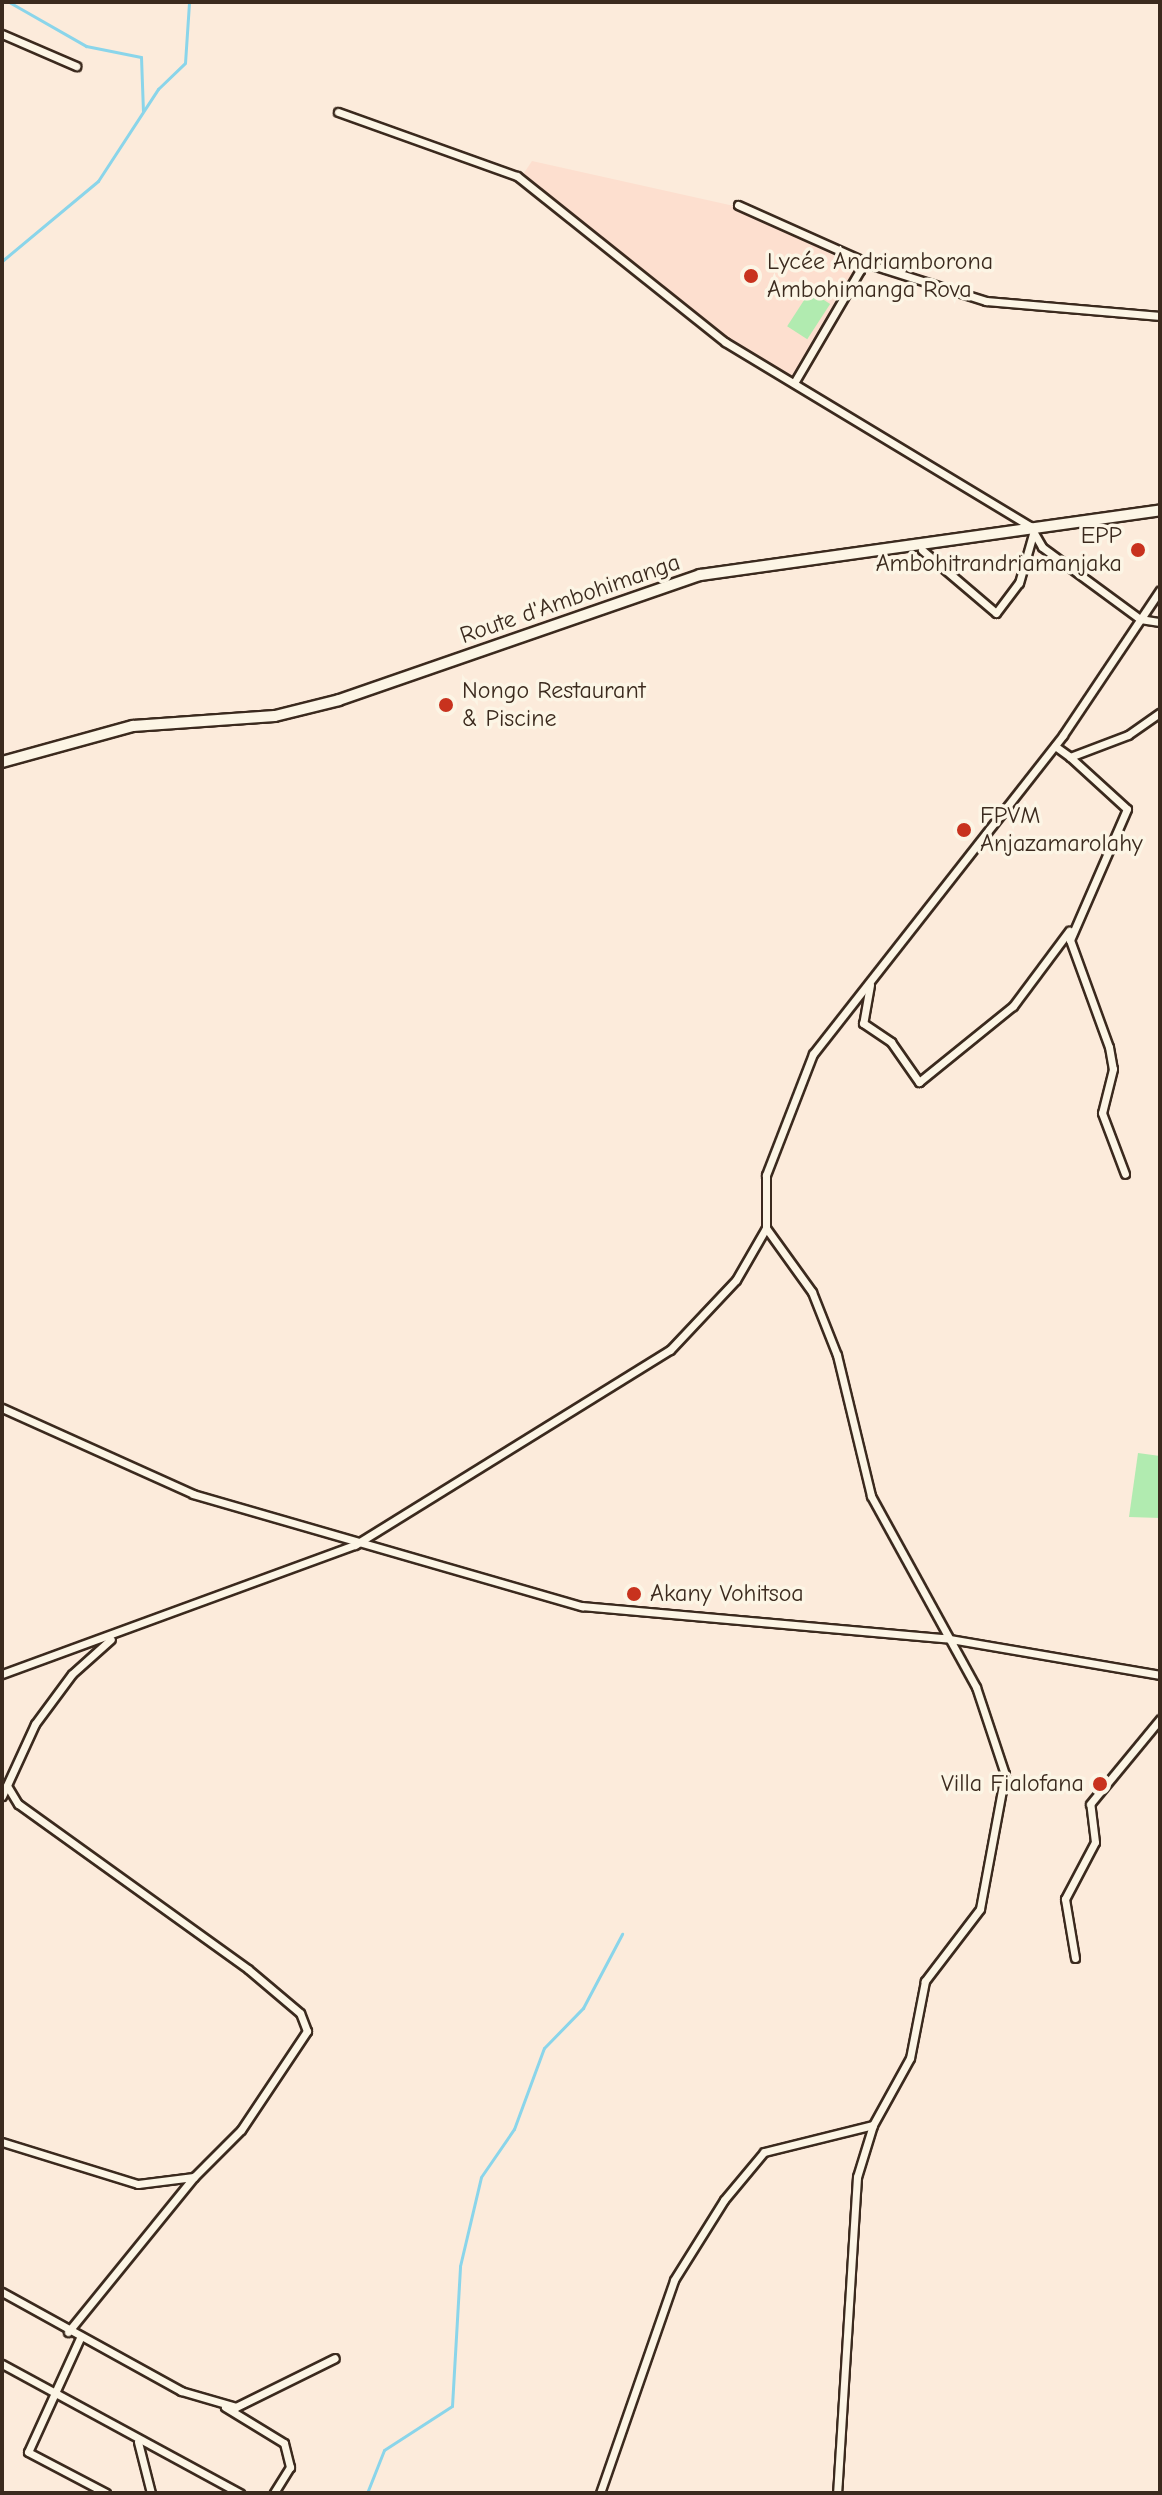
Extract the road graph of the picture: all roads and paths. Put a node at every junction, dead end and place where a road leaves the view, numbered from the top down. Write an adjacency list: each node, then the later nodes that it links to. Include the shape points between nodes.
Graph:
1 (2, 34): 2 (street)
2 (76, 66)
3 (338, 112): 7 (street, via 517,176 725,342)
4 (738, 205): 5 (street)
5 (859, 260): 6 (street, via 986,301); 7 (street, via 860,270)
6 (1160, 316)
7 (794, 383): 9 (street)
8 (1160, 510): 9 (street, Route d'Ambohimanga)
9 (1032, 530): 10 (street, via 1019,583 996,613); 12 (street); 17 (street, Route d'Ambohimanga, via 700,575 339,700 275,716 133,726)
10 (922, 550)
11 (1160, 590): 12 (street)
12 (1140, 619): 13 (street); 15 (street)
13 (1160, 622)
14 (1160, 713): 16 (street, via 1128,735)
15 (1055, 746): 16 (street); 19 (street)
16 (1070, 757): 18 (street, via 1127,809)
17 (2, 762)
18 (1070, 930): 19 (street, via 1013,1006 919,1082 891,1042 863,1023); 20 (street, via 1089,1008 1109,1047 1113,1069 1102,1113)
19 (871, 981): 21 (street, via 800,1082 766,1175)
20 (1125, 1174)
21 (766, 1228): 23 (street, via 736,1280 670,1350); 25 (street, via 812,1292 837,1355 871,1496)
22 (2, 1408): 23 (street, via 193,1494)
23 (355, 1545): 24 (street); 25 (street, via 582,1606)
24 (114, 1636): 26 (street); 29 (street, via 72,1674 35,1724)
25 (944, 1638): 27 (street); 32 (street, via 976,1687 1001,1752 1001,1820 980,1909 925,1981 910,2058)
26 (2, 1674)
27 (1160, 1675)
28 (1160, 1719): 31 (street, via 1090,1804 1095,1842 1065,1899)
29 (7, 1786): 30 (street); 34 (street, via 18,1804 124,1874 300,2013 307,2031 295,2054)
30 (2, 1796)
31 (1075, 1958)
32 (873, 2125): 47 (street, via 764,2152 724,2200 674,2280); 48 (street, via 857,2177)
33 (2, 2142): 34 (street, via 138,2184)
34 (194, 2177): 36 (street)
35 (2, 2292): 36 (street)
36 (68, 2332): 37 (street)
37 (80, 2338): 40 (street); 41 (street)
38 (335, 2358): 41 (street, via 236,2407)
39 (2, 2364): 40 (street)
40 (54, 2396): 42 (street); 43 (street, via 28,2452)
41 (211, 2400): 46 (street, via 284,2443 290,2467)
42 (137, 2440): 44 (street); 45 (street)
43 (106, 2493)
44 (151, 2493)
45 (240, 2493)
46 (274, 2493)
47 (600, 2493)
48 (837, 2493)

